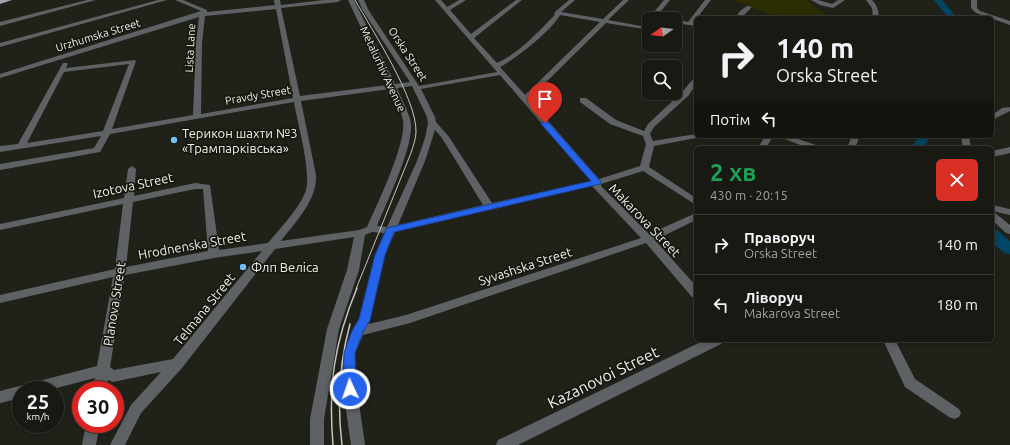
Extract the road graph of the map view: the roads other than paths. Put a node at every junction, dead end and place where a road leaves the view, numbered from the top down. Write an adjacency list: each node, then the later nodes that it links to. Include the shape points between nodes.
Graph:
1 (9, 0): 19 (main road)
2 (93, 0): 35 (street)
3 (164, 0): 40 (street)
4 (178, 0): 25 (street, Lista Lane, via 201,8 204,11)
5 (338, 0): 20 (street, Urzhumska Street)
6 (351, 0): 46 (street, Metalurhiv Avenue)
7 (361, 0): 47 (street, Orska Street)
8 (438, 0): 22 (street, Makarova Street)
9 (463, 0): 22 (street)
10 (519, 0): 39 (street)
11 (572, 0): 24 (street)
12 (626, 0): 32 (street)
13 (667, 0): 23 (street)
14 (708, 0): 26 (street)
15 (814, 0): 16 (street, via 833,6)
16 (842, 0)
17 (869, 0): 28 (street)
18 (974, 0): 29 (street, via 974,8)
19 (0, 2)
20 (277, 3): 25 (street, Urzhumska Street); 48 (street, Telmana Street)
21 (749, 7): 27 (street)
22 (446, 10): 39 (street, Makarova Street)
23 (657, 12)
24 (557, 13): 32 (street); 43 (street)
25 (202, 14): 41 (street, Urzhumska Street); 52 (street, Lista Lane)
26 (695, 16)
27 (739, 16)
28 (876, 16)
29 (990, 16)
30 (694, 18): 36 (street)
31 (994, 18): 34 (street)
32 (605, 22): 38 (street); 49 (street)
33 (682, 22): 36 (street)
34 (1010, 23)
35 (0, 24)
36 (689, 24): 37 (street)
37 (694, 25)
38 (642, 28)
39 (470, 38): 43 (street, Makarova Street)
40 (0, 45)
41 (68, 55): 42 (street); 44 (street, Urzhumska Street)
42 (63, 70): 55 (street, via 133,61); 60 (street)
43 (498, 70): 47 (street, Pravdy Street); 49 (street, Makarova Street)
44 (0, 76)
45 (694, 82): 56 (street)
46 (392, 86): 47 (street, Pravdy Street); 48 (street, Pravdy Street); 78 (street, Metalurhiv Avenue, via 407,120 407,133 404,148)
47 (415, 86): 54 (street, Orska Street)
48 (296, 99): 52 (street, Pravdy Street); 81 (street, Telmana Street, via 312,184 310,193)
49 (524, 100): 68 (street, Makarova Street)
50 (583, 100): 56 (street, via 613,122)
51 (1010, 109): 53 (street)
52 (197, 116): 55 (street, Pravdy Street)
53 (994, 117)
54 (432, 123): 71 (street, Orska Street, via 445,137); 77 (street, via 421,161)
55 (107, 132): 60 (street, Pravdy Street); 65 (street, via 97,150)
56 (646, 134): 59 (street)
57 (694, 136): 59 (street)
58 (787, 138): 61 (street)
59 (650, 144): 66 (street)
60 (22, 145): 62 (street, Pravdy Street)
61 (810, 146)
62 (0, 149)
63 (1010, 150): 64 (street)
64 (994, 154)
65 (0, 167)
66 (644, 168): 68 (street); 70 (street)
67 (132, 170): 69 (street, Planova Street)
68 (597, 182): 71 (street); 80 (street, Makarova Street, via 596,187)
69 (129, 199): 76 (street, Izotova Street); 82 (street, Izotova Street, via 195,186 207,187); 83 (street, Planova Street)
70 (694, 201)
71 (489, 207): 77 (street)
72 (994, 208): 73 (street)
73 (1010, 212)
74 (694, 217): 80 (street, Syvashska Street)
75 (994, 217): 79 (street)
76 (0, 227)
77 (390, 230): 78 (street, Hrodnenska Street); 86 (street, via 380,255 365,320)
78 (366, 231): 81 (street, Hrodnenska Street); 99 (street, Metalurhiv Avenue, via 333,329 317,419)
79 (1010, 231)
80 (648, 240): 84 (street, Makarova Street); 86 (street, Syvashska Street, via 406,320)
81 (274, 245): 82 (street, Hrodnenska Street); 89 (street, Telmana Street)
82 (214, 254): 83 (street, Hrodnenska Street)
83 (120, 272): 85 (street, Hrodnenska Street); 90 (street, Planova Street)
84 (694, 292)
85 (0, 299)
86 (358, 331): 100 (street, via 349,353 348,375)
87 (714, 342): 101 (street, Kazanovoi Street)
88 (890, 342): 95 (street, via 910,383)
89 (177, 364): 90 (street, via 113,376); 98 (street, Telmana Street, via 136,409)
90 (103, 370): 91 (street); 92 (street, Planova Street)
91 (61, 381)
92 (101, 381)
93 (12, 394): 94 (street)
94 (0, 397)
95 (954, 413)
96 (91, 433): 97 (street)
97 (89, 445)
98 (117, 445)
99 (317, 445)
100 (358, 445)
101 (503, 445)

